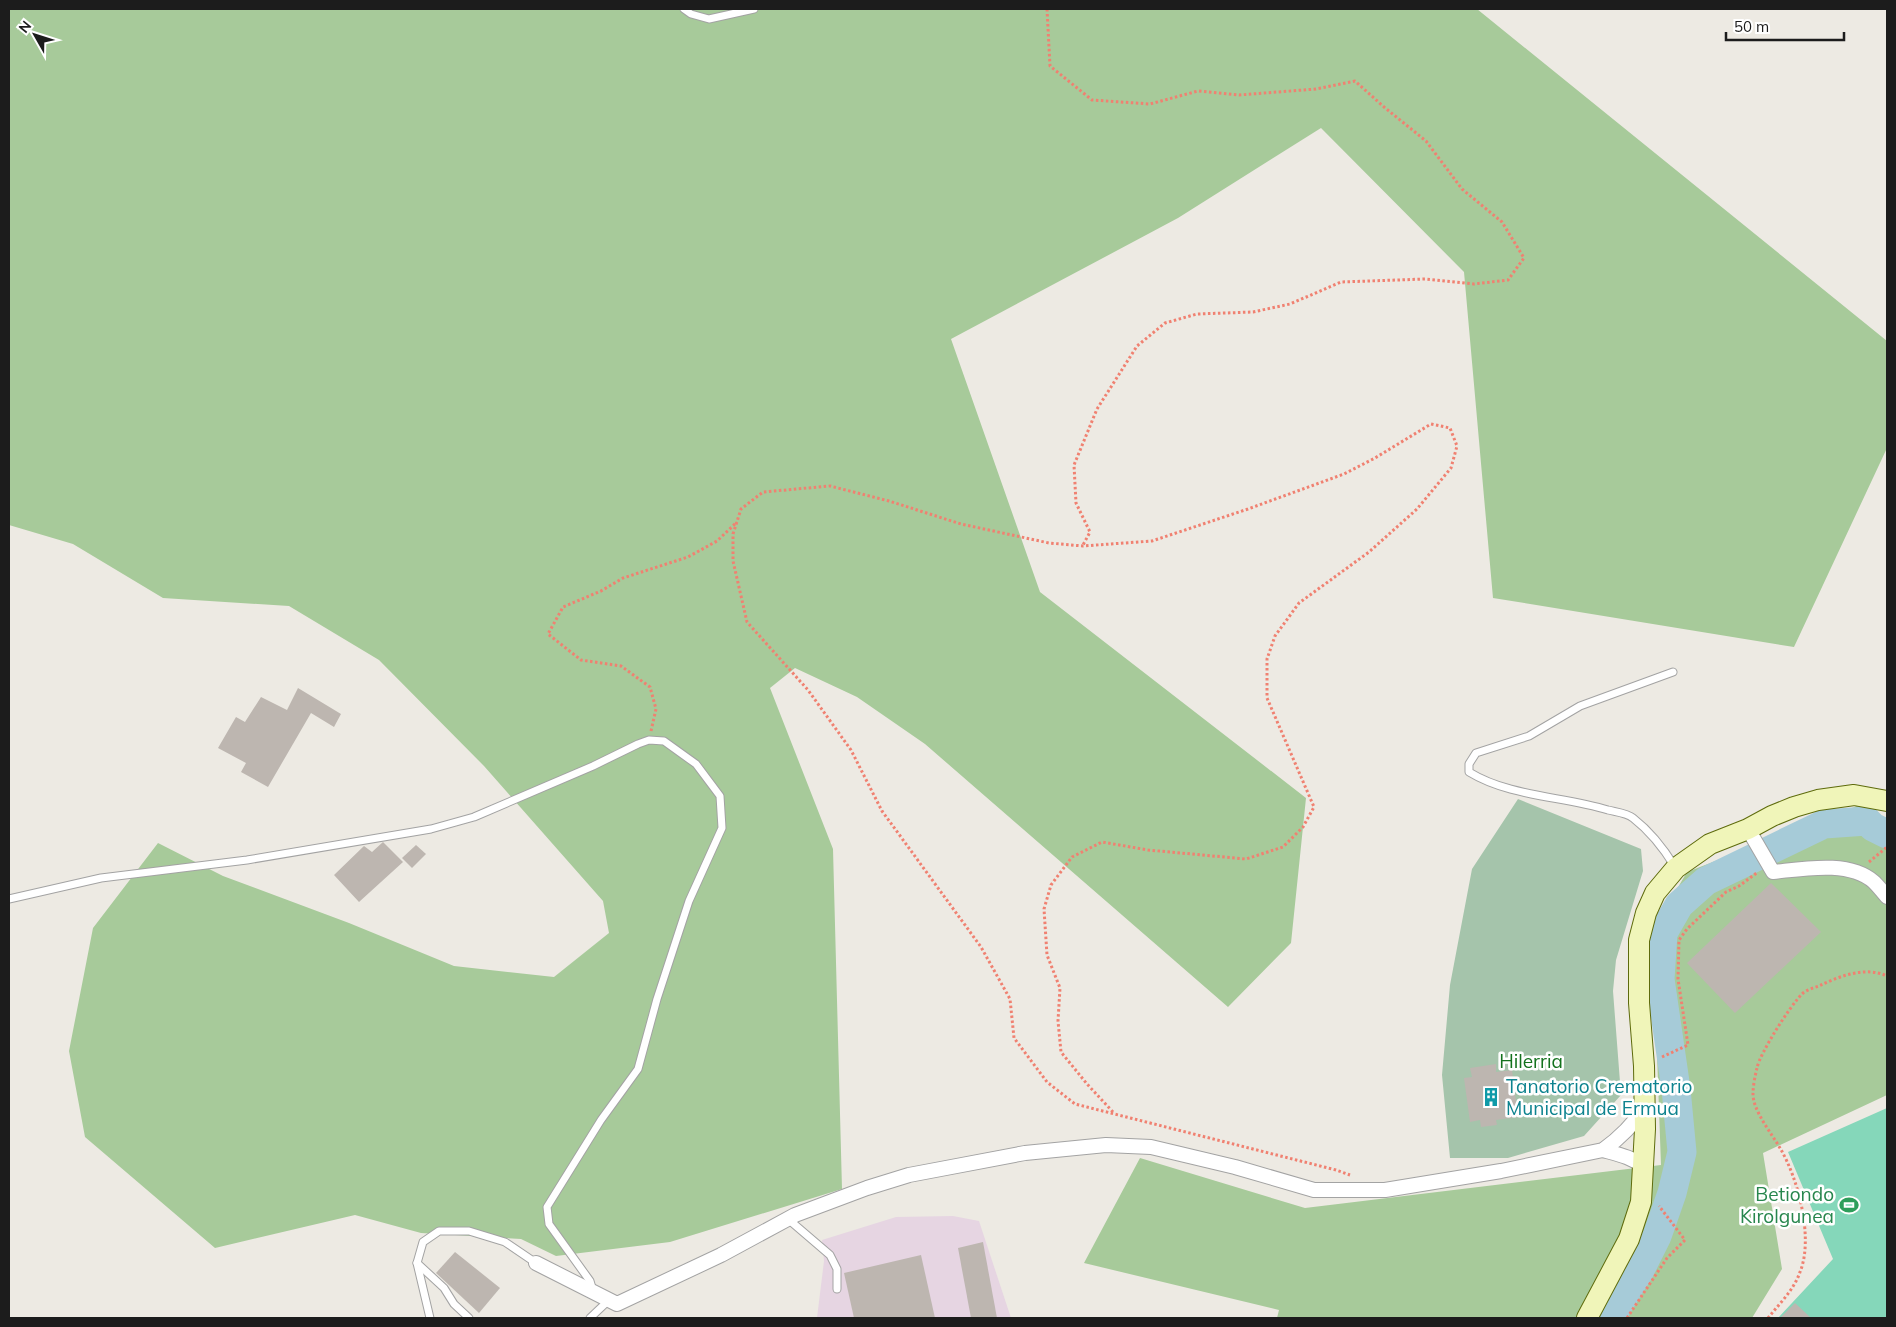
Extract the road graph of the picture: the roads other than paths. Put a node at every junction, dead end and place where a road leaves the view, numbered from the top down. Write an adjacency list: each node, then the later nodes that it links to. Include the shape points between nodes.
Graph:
1 (684, 9): 2 (lane, via 709,20)
2 (754, 9)
3 (1673, 672): 6 (lane, via 1580,706 1529,736 1476,754 1469,764 1469,772 1481,780 1587,803 1632,817 1662,846)
4 (1887, 801): 5 (main road, via 1854,795 1818,800 1772,816)
5 (1752, 836): 6 (main road, via 1710,844); 7 (street, via 1773,872 1840,869 1864,875)
6 (1676, 868): 9 (main road, via 1655,893 1639,940)
7 (1887, 897)
8 (9, 899): 16 (lane, via 101,878 247,860 431,829 474,817 638,744 649,740 664,741 696,764 720,796 722,828 689,901 638,1069 601,1120 547,1207 549,1224 590,1281)
9 (1645, 1108): 10 (street, via 1632,1126); 11 (main road)
10 (1602, 1150): 11 (street, via 1628,1157); 12 (street, via 1501,1172 1385,1190 1314,1190 1151,1146 1097,1146 1024,1153 910,1176 867,1188)
11 (1644, 1168): 21 (main road, via 1641,1202 1632,1232)
12 (788, 1219): 15 (lane, via 830,1255 837,1269); 17 (street, via 617,1304)
13 (536, 1263): 14 (lane, via 505,1242 469,1231 439,1231 423,1242); 16 (street)
14 (417, 1264): 18 (lane); 19 (lane, via 444,1288 454,1304)
15 (837, 1289)
16 (593, 1292): 17 (street)
17 (609, 1300): 20 (lane)
18 (430, 1318)
19 (469, 1318)
20 (590, 1318)
21 (1587, 1318)

